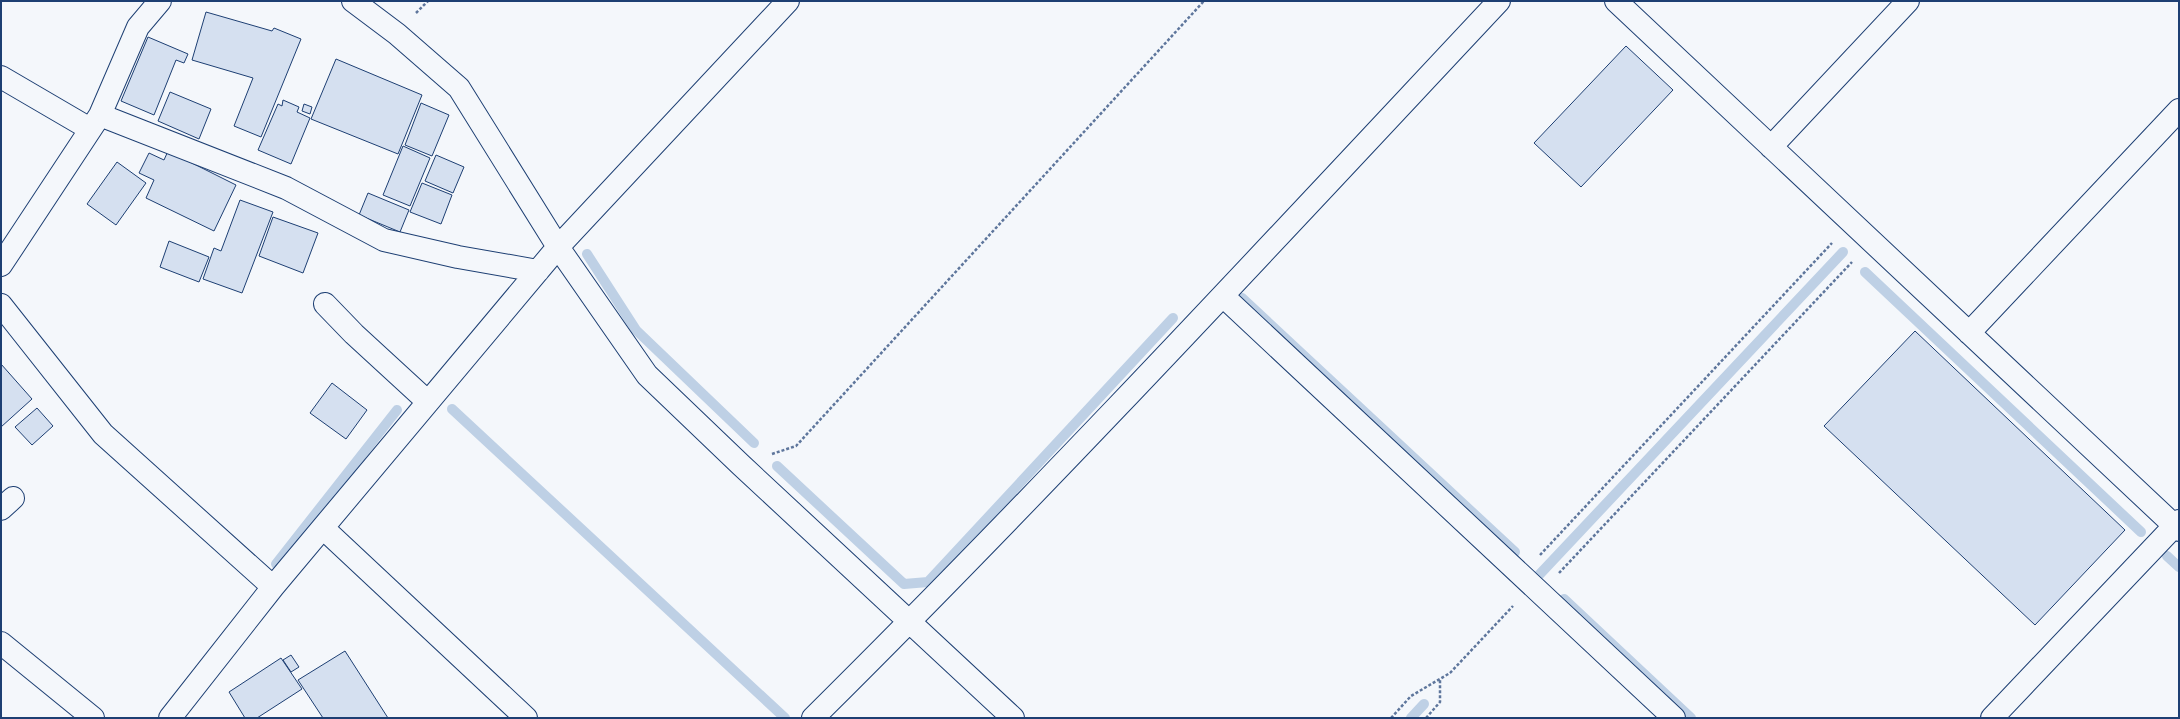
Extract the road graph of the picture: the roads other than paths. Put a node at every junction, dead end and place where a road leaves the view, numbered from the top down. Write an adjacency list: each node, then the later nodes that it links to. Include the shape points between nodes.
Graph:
1 (160, 1): 9 (street, via 138,27)
2 (353, 1): 11 (street, via 397,34 459,88)
3 (788, 1): 11 (street)
4 (1499, 1): 14 (street)
5 (1616, 1): 10 (street)
6 (1908, 1): 10 (street)
7 (1, 77): 9 (street)
8 (2179, 110): 17 (street)
9 (95, 122): 12 (street); 13 (street, via 286,188 384,240 458,257)
10 (1771, 147): 17 (street)
11 (558, 247): 13 (street); 22 (street, via 647,375)
12 (1, 265)
13 (538, 271): 18 (street)
14 (1223, 296): 22 (street); 29 (street)
15 (325, 304): 18 (street)
16 (1, 305): 21 (street, via 103,434)
17 (1969, 333): 19 (street)
18 (428, 402): 20 (street)
19 (2177, 525): 30 (street)
20 (323, 528): 21 (street); 26 (street)
21 (273, 587): 25 (street)
22 (910, 621): 27 (street); 28 (street)
23 (1, 643): 24 (street)
24 (93, 718)
25 (170, 718)
26 (526, 718)
27 (813, 718)
28 (1013, 718)
29 (1674, 718)
30 (1992, 718)

